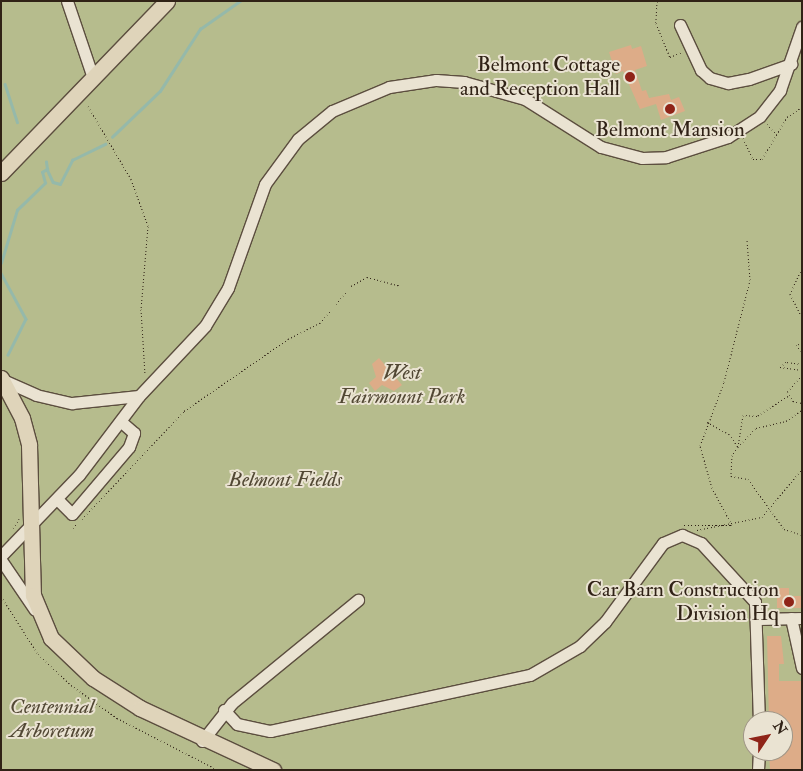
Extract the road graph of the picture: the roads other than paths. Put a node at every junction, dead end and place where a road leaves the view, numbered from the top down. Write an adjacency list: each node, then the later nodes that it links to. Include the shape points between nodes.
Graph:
1 (67, 1): 6 (street)
2 (167, 1): 6 (main road)
3 (680, 25): 5 (street, via 701,70 728,83)
4 (802, 27): 5 (street)
5 (791, 64): 9 (street, via 777,96 760,116 740,131 691,150 642,158 601,147 525,99 482,85 418,81 358,97 319,120 280,160 252,212 222,300 195,339)
6 (92, 78): 7 (main road)
7 (1, 172)
8 (2, 379): 9 (street, via 36,395 72,403); 12 (main road, via 29,445)
9 (139, 396): 10 (street)
10 (120, 421): 11 (street); 11 (street, via 134,434 129,448 72,514)
11 (57, 499): 12 (street)
12 (31, 524): 13 (street); 15 (main road, via 31,580)
13 (1, 558): 15 (street)
14 (358, 600): 19 (street)
15 (40, 618): 21 (main road, via 58,646 93,678)
16 (796, 618): 17 (street); 18 (street)
17 (759, 619): 19 (street, via 755,602 740,584 683,529 663,543 605,622 580,646 530,675 270,730 237,724); 20 (street)
18 (802, 668)
19 (224, 710): 21 (street)
20 (759, 711)
21 (202, 740): 22 (main road)
22 (273, 770)

